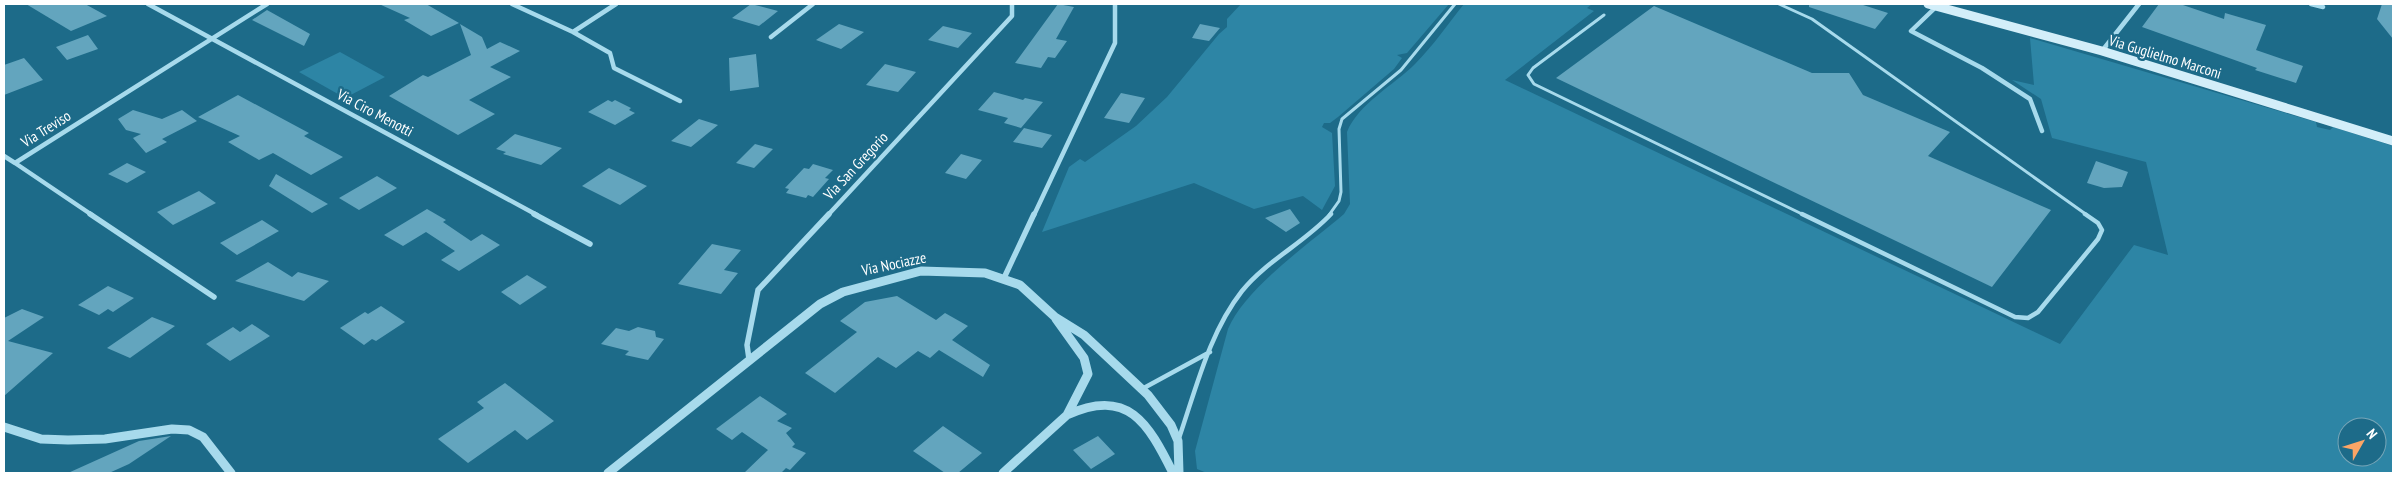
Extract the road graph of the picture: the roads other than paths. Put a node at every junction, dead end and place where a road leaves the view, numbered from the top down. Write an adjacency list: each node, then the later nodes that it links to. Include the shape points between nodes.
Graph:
1 (148, 4): 18 (street, Via Ciro Menotti)
2 (267, 4): 18 (street, Via Treviso)
3 (512, 4): 16 (street)
4 (616, 4): 16 (street)
5 (813, 4): 17 (street)
6 (1012, 4): 30 (street, Via San Gregorio, via 1012,16 758,290 747,345)
7 (1115, 4): 26 (street, via 1115,43)
8 (1455, 4): 29 (lane, via 1401,70 1342,119 1339,129 1339,202 1323,222 1262,270 1243,290)
9 (1779, 4): 12 (lane)
10 (2139, 4): 19 (street)
11 (2311, 4): 14 (street)
12 (1786, 5): 15 (lane, via 1830,32 2098,223 2102,230 2098,239 2038,312 2028,318 2015,317 1534,84 1528,75 1533,68)
13 (1932, 5): 19 (main road, Via Guglielmo Marconi); 21 (street, via 1912,31 1982,68 2030,99)
14 (2323, 7)
15 (1604, 16)
16 (573, 32): 20 (street, via 610,53 614,68)
17 (771, 37)
18 (212, 39): 24 (street, Via Treviso); 25 (street, Via Ciro Menotti)
19 (2102, 52): 22 (main road, Via Guglielmo Marconi)
20 (680, 101)
21 (2042, 131)
22 (2393, 141)
23 (4, 156): 24 (street)
24 (15, 163): 27 (street, Via Treviso)
25 (590, 244)
26 (1004, 278): 28 (street, Via Nociazze, via 1020,285); 30 (street, Via Nociazze, via 985,273 921,271 843,292 820,304)
27 (214, 297)
28 (1055, 317): 31 (street, Via Nociazze, via 1084,334); 32 (street, via 1084,358 1088,374)
29 (1210, 352): 31 (lane); 34 (lane)
30 (749, 360): 36 (street, Via Nociazze)
31 (1142, 389): 34 (street, Via Nociazze, via 1171,425)
32 (1067, 415): 37 (street); 38 (street, via 1094,404 1124,408 1152,433)
33 (4, 427): 35 (street, via 41,439 68,440 189,430 202,437)
34 (1178, 441): 39 (street, Via Nociazze)
35 (231, 473)
36 (608, 473)
37 (1003, 473)
38 (1173, 473)
39 (1179, 473)

